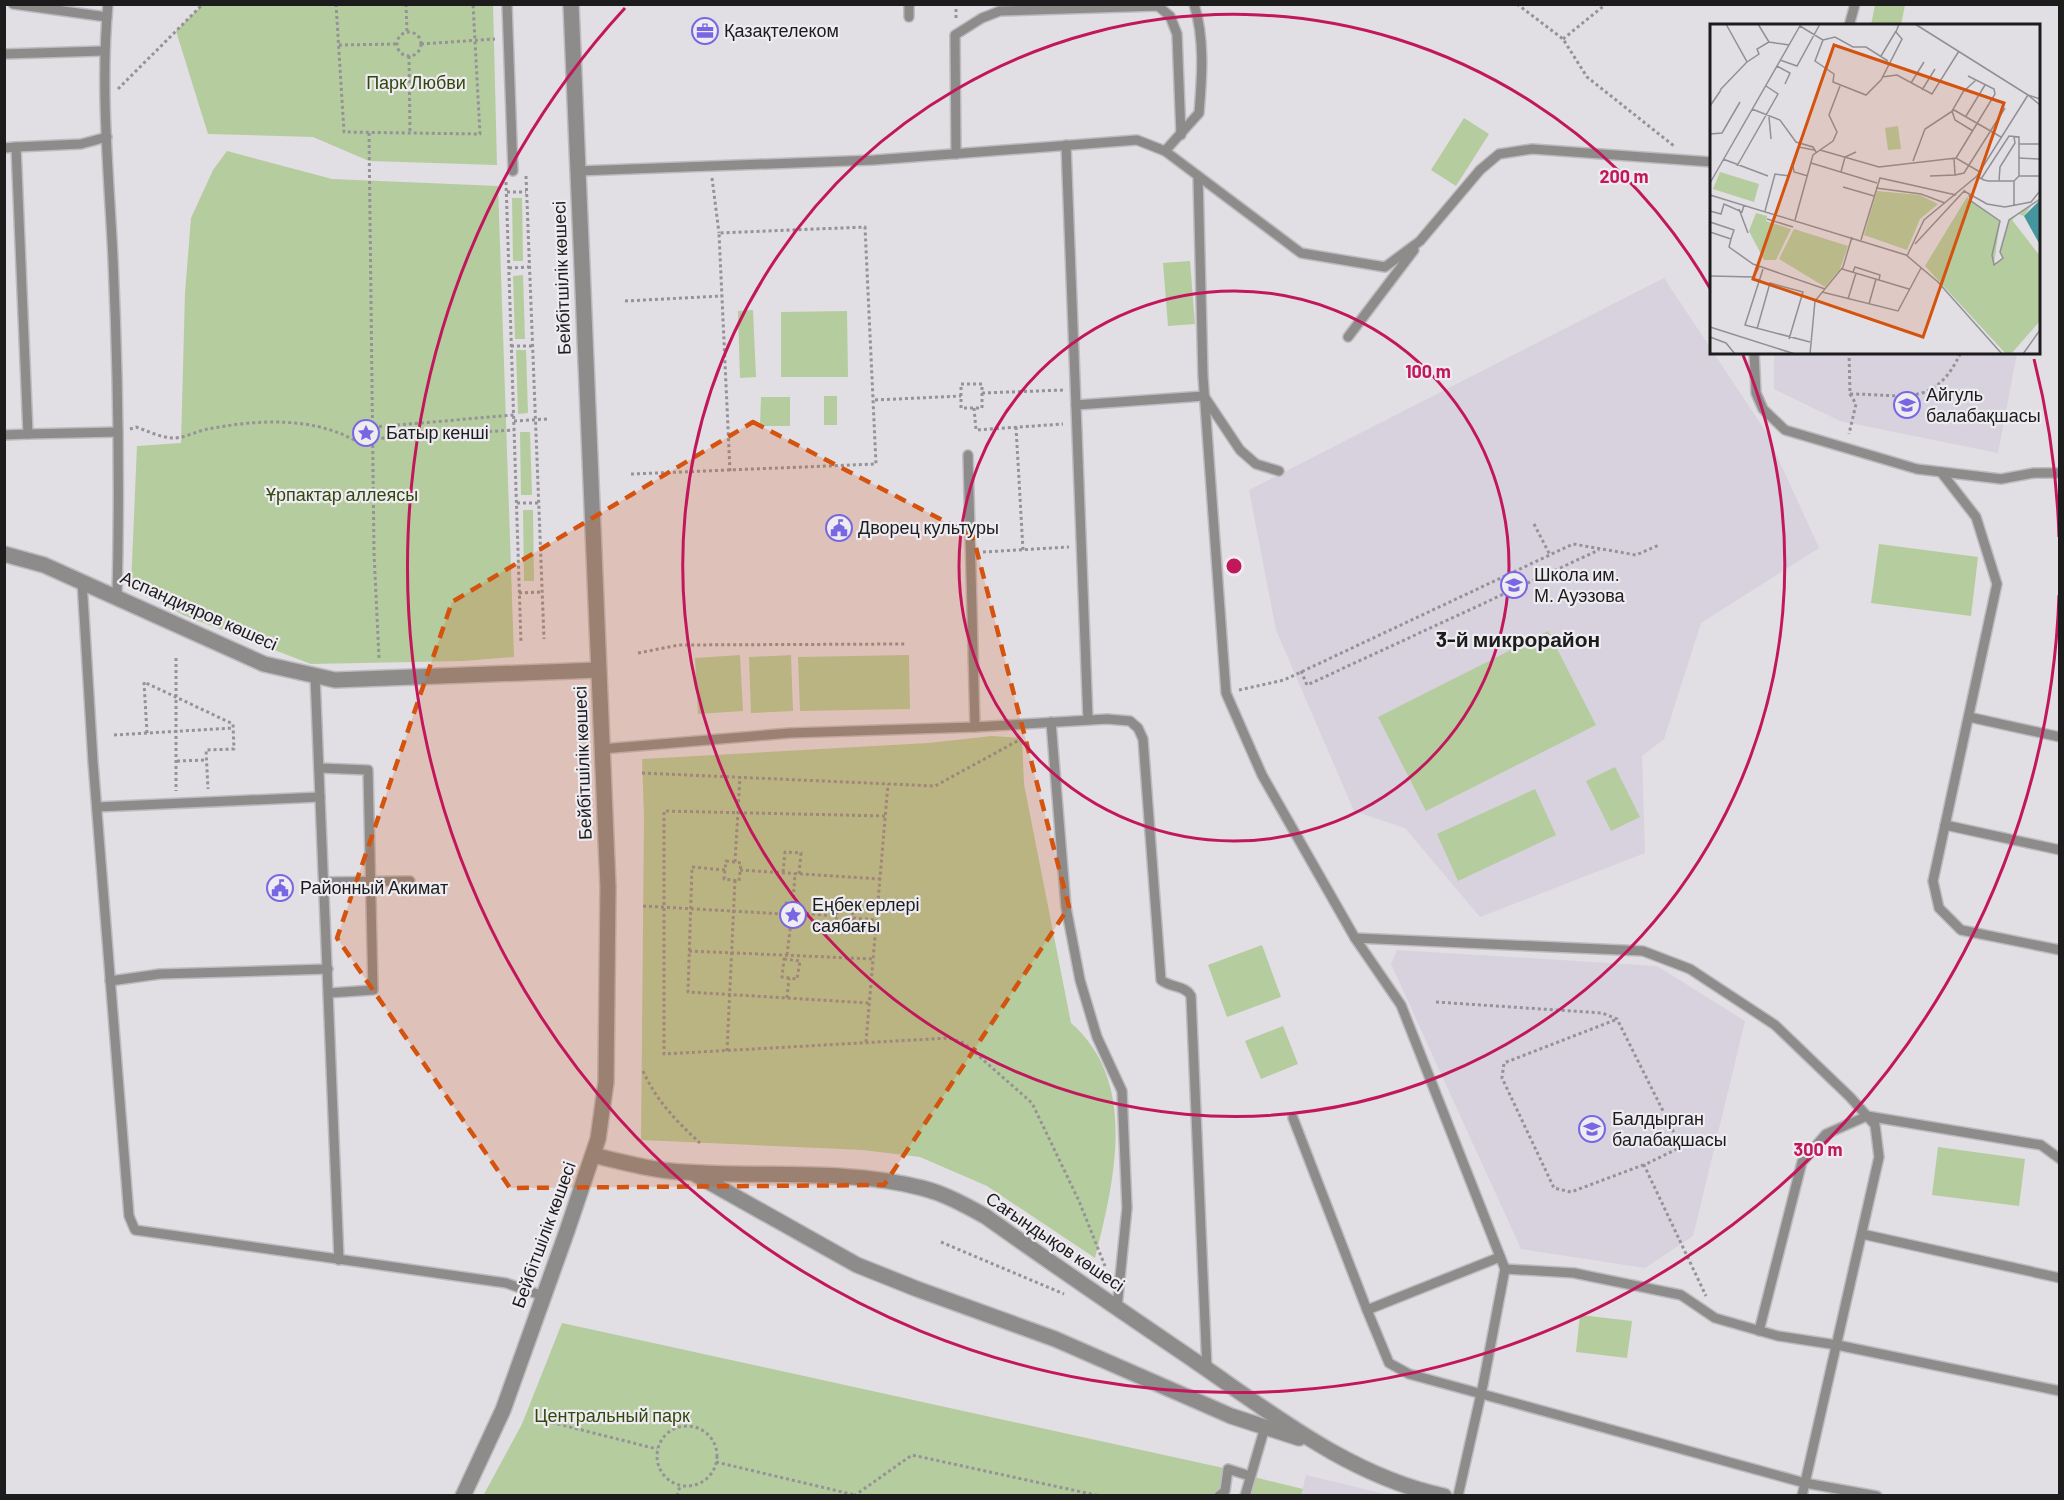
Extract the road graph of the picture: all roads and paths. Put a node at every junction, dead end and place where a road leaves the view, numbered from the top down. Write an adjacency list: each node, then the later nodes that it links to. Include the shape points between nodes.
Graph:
1 (13, 4): 14 (lane)
2 (108, 4): 14 (lane)
3 (203, 4): 27 (path)
4 (336, 4): 23 (path)
5 (406, 4): 17 (path)
6 (473, 4): 20 (path)
7 (507, 4): 18 (lane)
8 (571, 4): 42 (street, Бейбітшілік көшесі)
9 (909, 4): 15 (lane)
10 (1194, 4): 30 (lane, via 1201,46 1200,113)
11 (1517, 4): 19 (path)
12 (1606, 4): 19 (path)
13 (1855, 4): 16 (lane)
14 (107, 17): 24 (lane)
15 (909, 17)
16 (1850, 24)
17 (407, 32): 21 (path); 22 (path, via 415,33)
18 (509, 39): 20 (path); 40 (lane)
19 (1563, 39): 37 (path, via 1587,77 1669,140)
20 (475, 40): 22 (path); 29 (path, via 480,134)
21 (397, 44): 23 (path); 26 (path, via 399,51)
22 (421, 44): 26 (path, via 417,54)
23 (339, 45): 28 (path, via 344,132)
24 (104, 51): 25 (lane); 27 (lane)
25 (4, 54)
26 (409, 56): 29 (path)
27 (106, 101): 31 (lane)
28 (369, 133): 29 (path); 71 (path)
29 (410, 133)
30 (1180, 135): 35 (lane); 36 (lane, via 1178,34 1170,16 1158,6 1000,11 956,35)
31 (107, 137): 33 (lane, via 81,144); 74 (lane)
32 (1066, 145): 35 (lane, via 1137,140); 36 (lane); 58 (lane)
33 (15, 147): 34 (lane); 75 (lane)
34 (4, 148)
35 (1165, 151): 43 (lane)
36 (956, 154): 39 (lane)
37 (1688, 160): 38 (lane); 47 (lane, via 1532,149 1499,154 1480,170)
38 (1710, 162)
39 (711, 166): 42 (lane); 46 (path)
40 (510, 171): 44 (path)
41 (525, 171): 45 (path)
42 (578, 171): 105 (street, Бейбітшілік көшесі)
43 (1198, 176): 47 (lane, via 1301,253 1385,267); 62 (lane)
44 (506, 192): 45 (path); 49 (path)
45 (526, 192): 48 (path)
46 (719, 233): 50 (path); 80 (path, via 865,227 867,262 876,464)
47 (1420, 242): 52 (lane)
48 (530, 267): 49 (path); 54 (path)
49 (509, 268): 53 (path)
50 (722, 296): 51 (path); 80 (path)
51 (625, 302)
52 (1348, 337)
53 (511, 346): 54 (path); 66 (path)
54 (532, 346): 68 (path)
55 (1754, 354): 78 (lane, via 1756,393 1763,409 1785,430)
56 (1849, 354): 60 (path)
57 (1960, 354): 60 (path, via 1952,373 1935,390 1921,394)
58 (1075, 390): 59 (path); 64 (lane)
59 (982, 393): 61 (path, via 982,384 961,384); 65 (path, via 982,408)
60 (1850, 394): 78 (path, via 1856,404)
61 (961, 396): 63 (path); 65 (path, via 961,408)
62 (1204, 396): 64 (lane); 81 (lane, via 1240,450 1256,464); 108 (lane)
63 (875, 400)
64 (1076, 405): 70 (lane)
65 (974, 408): 72 (path, via 976,430)
66 (513, 415): 69 (path); 71 (path)
67 (547, 419): 68 (path)
68 (536, 420): 69 (path); 86 (path)
69 (514, 421): 73 (path)
70 (1077, 423): 72 (path); 89 (lane)
71 (373, 427): 77 (path)
72 (1016, 427): 91 (path)
73 (514, 429): 77 (path); 85 (path)
74 (118, 432): 75 (lane); 77 (path, via 136,427 174,439 240,423 276,422 315,426 354,440); 98 (lane)
75 (28, 434): 76 (lane)
76 (4, 435)
77 (373, 439): 104 (path)
78 (1846, 448): 82 (lane)
79 (968, 456): 92 (lane)
80 (730, 471): 84 (path)
81 (1279, 471)
82 (1941, 472): 83 (lane, via 2001,479); 110 (lane, via 1976,517 1997,584)
83 (2060, 473)
84 (631, 474)
85 (516, 502): 86 (path); 97 (path)
86 (539, 503): 96 (path)
87 (1534, 524): 94 (path)
88 (1659, 545): 90 (path, via 1636,555)
89 (1082, 546): 91 (path); 111 (lane)
90 (1601, 549): 94 (path, via 1573,544); 106 (path, via 1307,686)
91 (1023, 550): 92 (path)
92 (970, 553): 113 (lane)
93 (4, 554): 95 (street, Аспандияров көшесі)
94 (1550, 555): 106 (path)
95 (82, 581): 98 (street, Аспандияров көшесі); 130 (lane)
96 (542, 592): 97 (path); 99 (path)
97 (519, 593): 100 (path)
98 (117, 597): 107 (street, Аспандияров көшесі, via 264,664)
99 (544, 639)
100 (520, 644)
101 (905, 644): 102 (path, via 680,645)
102 (638, 653)
103 (176, 658): 109 (path)
104 (379, 658)
105 (598, 670): 107 (street, Аспандияров көшесі, via 335,680); 120 (street, Бейбітшілік көшесі)
106 (1301, 671): 108 (path, via 1284,680)
107 (315, 676): 123 (lane)
108 (1226, 693): 156 (lane, via 1262,776)
109 (176, 697): 114 (path, via 233,724); 115 (path); 116 (path, via 144,682)
110 (1969, 717): 118 (lane); 133 (lane)
111 (1088, 720): 112 (lane); 196 (lane, via 1130,721 1143,739 1161,980 1168,986 1184,988 1191,996)
112 (1051, 723): 113 (lane); 191 (lane, via 1066,907 1080,980 1096,1037 1122,1091 1127,1208)
113 (975, 727): 120 (lane, via 790,733)
114 (233, 728): 115 (path); 121 (path, via 234,749 206,750)
115 (176, 731): 116 (path); 122 (path)
116 (147, 733): 117 (path)
117 (114, 735)
118 (2060, 737)
119 (1022, 738): 126 (path, via 935,786)
120 (602, 749): 178 (street, Бейбітшілік көшесі, via 608,887 606,1082)
121 (207, 760): 122 (path); 128 (path)
122 (177, 761): 129 (path)
123 (319, 768): 127 (lane); 144 (lane, via 368,770)
124 (642, 773): 125 (path)
125 (740, 777): 126 (path); 131 (path)
126 (888, 784): 132 (path)
127 (320, 797): 128 (lane); 143 (lane)
128 (208, 801): 129 (lane)
129 (177, 802): 130 (lane)
130 (97, 807): 165 (lane)
131 (738, 813): 132 (path); 135 (path); 147 (path, via 664,811)
132 (885, 816): 140 (path)
133 (1945, 825): 134 (lane); 157 (lane, via 1933,880 1939,908 1948,919 1961,930)
134 (2060, 850)
135 (735, 862): 136 (path, via 726,861); 137 (path, via 741,863)
136 (725, 870): 141 (path, via 724,879); 148 (path, via 692,867)
137 (740, 870): 138 (path); 141 (path, via 739,881)
138 (783, 872): 139 (path); 139 (path, via 785,852 801,853)
139 (797, 874): 140 (path); 145 (path)
140 (880, 879): 154 (path)
141 (735, 880): 149 (path)
142 (410, 881): 144 (lane)
143 (324, 882): 144 (lane); 163 (lane)
144 (370, 882): 166 (lane, via 373,990)
145 (793, 904): 150 (path, via 801,905); 151 (path, via 786,903)
146 (644, 906): 147 (path)
147 (664, 907): 148 (path); 173 (path, via 664,1054)
148 (691, 908): 149 (path); 158 (path)
149 (733, 911): 151 (path); 159 (path)
150 (800, 913): 152 (path); 155 (path, via 799,923)
151 (784, 914): 155 (path, via 784,921)
152 (837, 916): 153 (path, via 838,907 854,909); 153 (path, via 836,925 852,927)
153 (853, 918): 154 (path)
154 (876, 920): 162 (path)
155 (791, 922): 160 (path)
156 (1355, 938): 175 (lane, via 1643,951 1690,969 1775,1025); 184 (lane, via 1401,1005)
157 (2060, 950)
158 (689, 951): 159 (path); 167 (path, via 688,993)
159 (732, 953): 160 (path); 167 (path)
160 (787, 955): 161 (path)
161 (792, 958): 162 (path); 164 (path, via 784,959 782,977); 164 (path, via 800,961 797,979)
162 (873, 959): 170 (path)
163 (328, 969): 165 (lane, via 159,974); 166 (lane)
164 (789, 978): 168 (path)
165 (110, 981): 185 (lane, via 129,1216 135,1230)
166 (329, 993): 185 (lane)
167 (729, 995): 168 (path); 173 (path)
168 (787, 998): 170 (path)
169 (1436, 1002): 171 (path, via 1602,1013)
170 (869, 1003): 172 (path)
171 (1617, 1019): 180 (path, via 1681,1147); 180 (path, via 1504,1064 1502,1078 1554,1188 1571,1192)
172 (866, 1042): 173 (path); 186 (path, via 949,1038 964,1043 1032,1103)
173 (727, 1051)
174 (642, 1071): 177 (path, via 662,1104)
175 (1867, 1116): 179 (lane, via 2041,1145); 182 (lane, via 1875,1125 1879,1157); 194 (lane, via 1826,1134 1802,1162)
176 (1293, 1118): 192 (lane)
177 (700, 1143)
178 (593, 1155): 181 (street, Сағындықов көшесі, via 645,1167); 190 (street, Бейбітшілік көшесі)
179 (2060, 1159)
180 (1644, 1165): 193 (path, via 1707,1298)
181 (689, 1171): 191 (street, Сағындықов көшесі, via 790,1174 922,1188 985,1216); 200 (street, Сағындықов көшесі, via 857,1265 1055,1339)
182 (1862, 1234): 188 (lane); 195 (lane)
183 (941, 1242): 189 (path)
184 (1500, 1257): 187 (lane); 192 (lane)
185 (339, 1260): 190 (lane, via 506,1283)
186 (1105, 1266)
187 (1504, 1269): 193 (lane, via 1574,1273 1663,1291 1681,1295); 198 (lane)
188 (2060, 1278)
189 (1068, 1295)
190 (543, 1296): 208 (street, Бейбітшілік көшесі, via 503,1410)
191 (1117, 1308): 196 (street, Сағындықов көшесі)
192 (1367, 1310): 198 (lane, via 1389,1363 1408,1374)
193 (1705, 1312): 194 (lane)
194 (1759, 1331): 195 (lane)
195 (1837, 1345): 197 (lane); 205 (lane)
196 (1208, 1370): 201 (street, Сағындықов көшесі)
197 (2060, 1391)
198 (1480, 1394): 205 (lane); 214 (lane)
199 (546, 1420): 202 (path)
200 (1265, 1427): 201 (street, Сағындықов көшесі); 204 (lane)
201 (1324, 1447): 213 (street, Сағындықов көшесі, via 1416,1490)
202 (657, 1449): 203 (path, via 668,1432 688,1426 698,1428 713,1442); 206 (path, via 656,1459 664,1476)
203 (716, 1462): 206 (path, via 707,1479); 207 (path)
204 (1250, 1476): 211 (lane, via 1228,1468 1224,1491); 212 (lane)
205 (1805, 1483): 215 (lane); 216 (lane)
206 (680, 1486): 209 (path)
207 (855, 1495): 210 (path, via 912,1455)
208 (463, 1496)
209 (677, 1496)
210 (1100, 1496)
211 (1219, 1496)
212 (1245, 1496)
213 (1444, 1496)
214 (1458, 1496)
215 (1802, 1496)
216 (1877, 1496)

